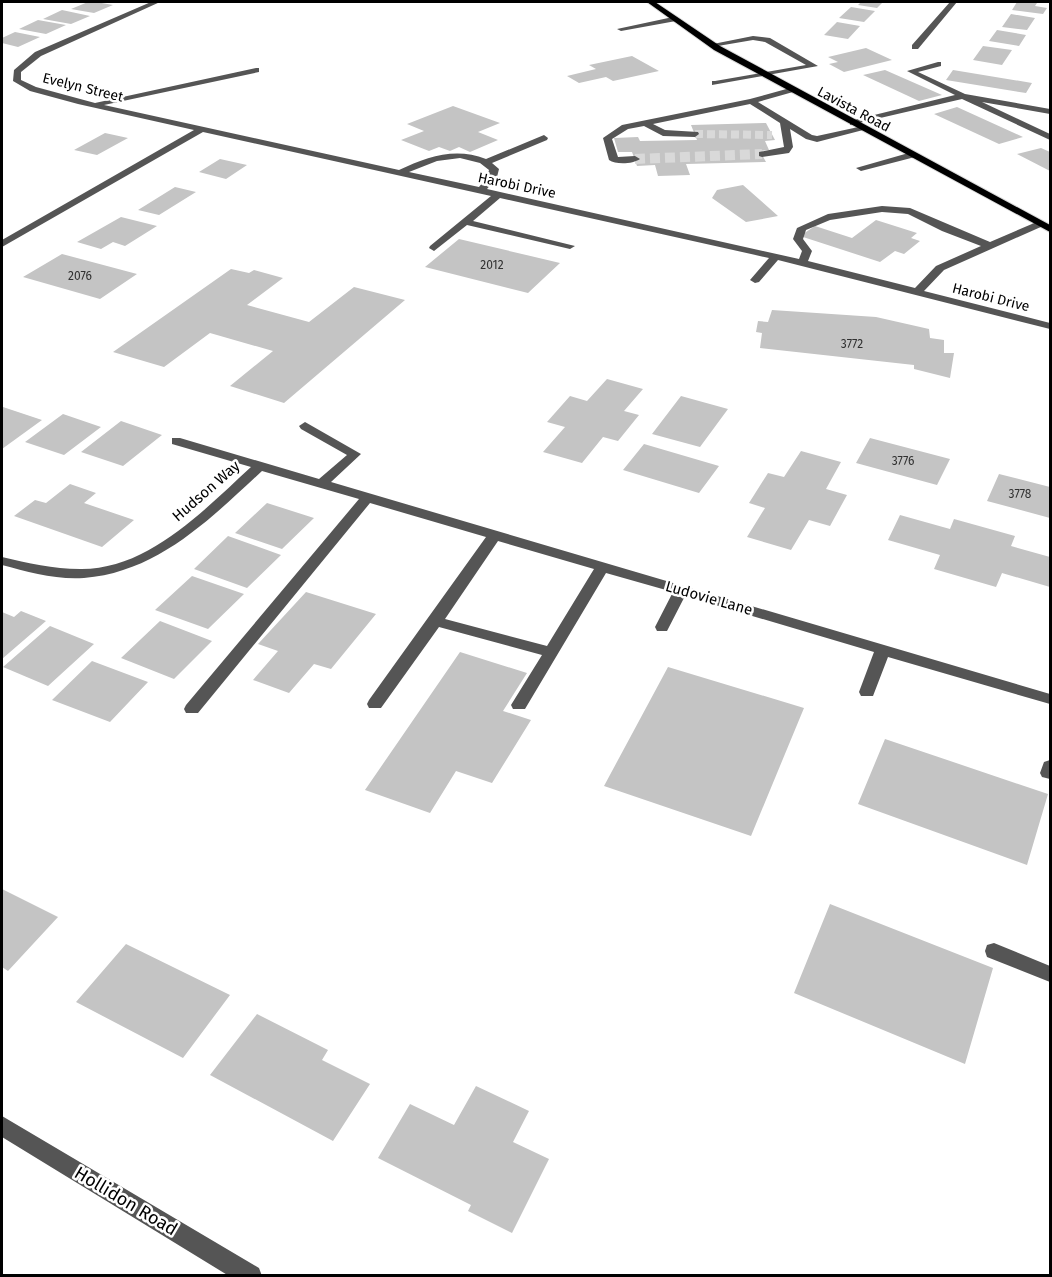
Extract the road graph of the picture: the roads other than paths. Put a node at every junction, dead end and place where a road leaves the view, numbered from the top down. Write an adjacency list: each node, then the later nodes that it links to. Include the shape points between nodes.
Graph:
1 (156, 2): 17 (street, Evelyn Street, via 38,54 17,72 17,81 23,85)
2 (598, 2): 3 (street)
3 (607, 2)
4 (651, 2): 6 (main road, Lavista Road)
5 (953, 2): 9 (street)
6 (673, 20): 7 (street); 8 (main road, Lavista Road)
7 (621, 29)
8 (712, 45): 12 (main road, Lavista Road); 12 (street, via 753,38 767,40 814,66)
9 (915, 47)
10 (938, 64): 15 (street, via 911,71)
11 (255, 70): 17 (street)
12 (765, 75): 13 (street); 14 (main road, Lavista Road)
13 (716, 83)
14 (790, 90): 16 (street); 21 (main road, Lavista Road)
15 (963, 96): 18 (street); 21 (street); 25 (street)
16 (751, 101): 19 (street); 20 (street)
17 (93, 104): 22 (street, Evelyn Street)
18 (1050, 111)
19 (645, 122): 24 (street, via 663,133); 29 (street, via 607,138 614,160)
20 (784, 122): 23 (street, via 818,139); 27 (street, via 781,135 789,147 786,151)
21 (853, 123): 23 (main road, Lavista Road)
22 (201, 129): 32 (street, Harobi Drive); 38 (street)
23 (863, 129): 28 (main road, Lavista Road)
24 (695, 134)
25 (1050, 137)
26 (544, 138): 30 (street)
27 (762, 154)
28 (912, 155): 31 (street); 36 (main road, Lavista Road)
29 (634, 159)
30 (487, 162): 32 (street, via 439,156); 33 (street, via 494,169)
31 (861, 168)
32 (400, 173): 33 (street, Harobi Drive)
33 (481, 191): 34 (street, Harobi Drive)
34 (498, 195): 35 (street); 42 (street, Harobi Drive)
35 (466, 222): 40 (street); 41 (street)
36 (1039, 224): 37 (main road, Lavista Road); 39 (street)
37 (1050, 230)
38 (2, 244)
39 (988, 245): 43 (street, via 910,211 882,209 828,218 802,228 798,239 807,251); 45 (street, via 940,268)
40 (570, 246)
41 (434, 248)
42 (776, 256): 43 (street, Harobi Drive); 44 (street)
43 (802, 263): 45 (street, Harobi Drive)
44 (755, 280)
45 (917, 292): 46 (street, Harobi Drive)
46 (1050, 326)
47 (304, 426): 50 (street, via 355,454)
48 (176, 441): 49 (street, Hudson Way)
49 (260, 466): 50 (street, Hudson Way); 53 (street, Hudson Way, via 193,528 147,558 96,574 65,574)
50 (321, 484): 51 (street, Hudson Way)
51 (367, 498): 52 (street, Ludovie Lane); 64 (street)
52 (495, 535): 54 (street, Ludovie Lane); 56 (street)
53 (2, 561)
54 (602, 567): 55 (street, Ludovie Lane); 59 (street)
55 (681, 590): 57 (street); 58 (street, Ludovie Lane)
56 (436, 621): 59 (street); 62 (street)
57 (662, 627)
58 (883, 650): 60 (street); 61 (street, Ludovie Lane)
59 (551, 652): 63 (street)
60 (867, 692)
61 (1050, 699)
62 (375, 704)
63 (519, 705)
64 (192, 709)
65 (994, 951): 66 (street)
66 (1050, 974)
67 (2, 1126): 68 (street, Hollidon Road)
68 (251, 1275)

